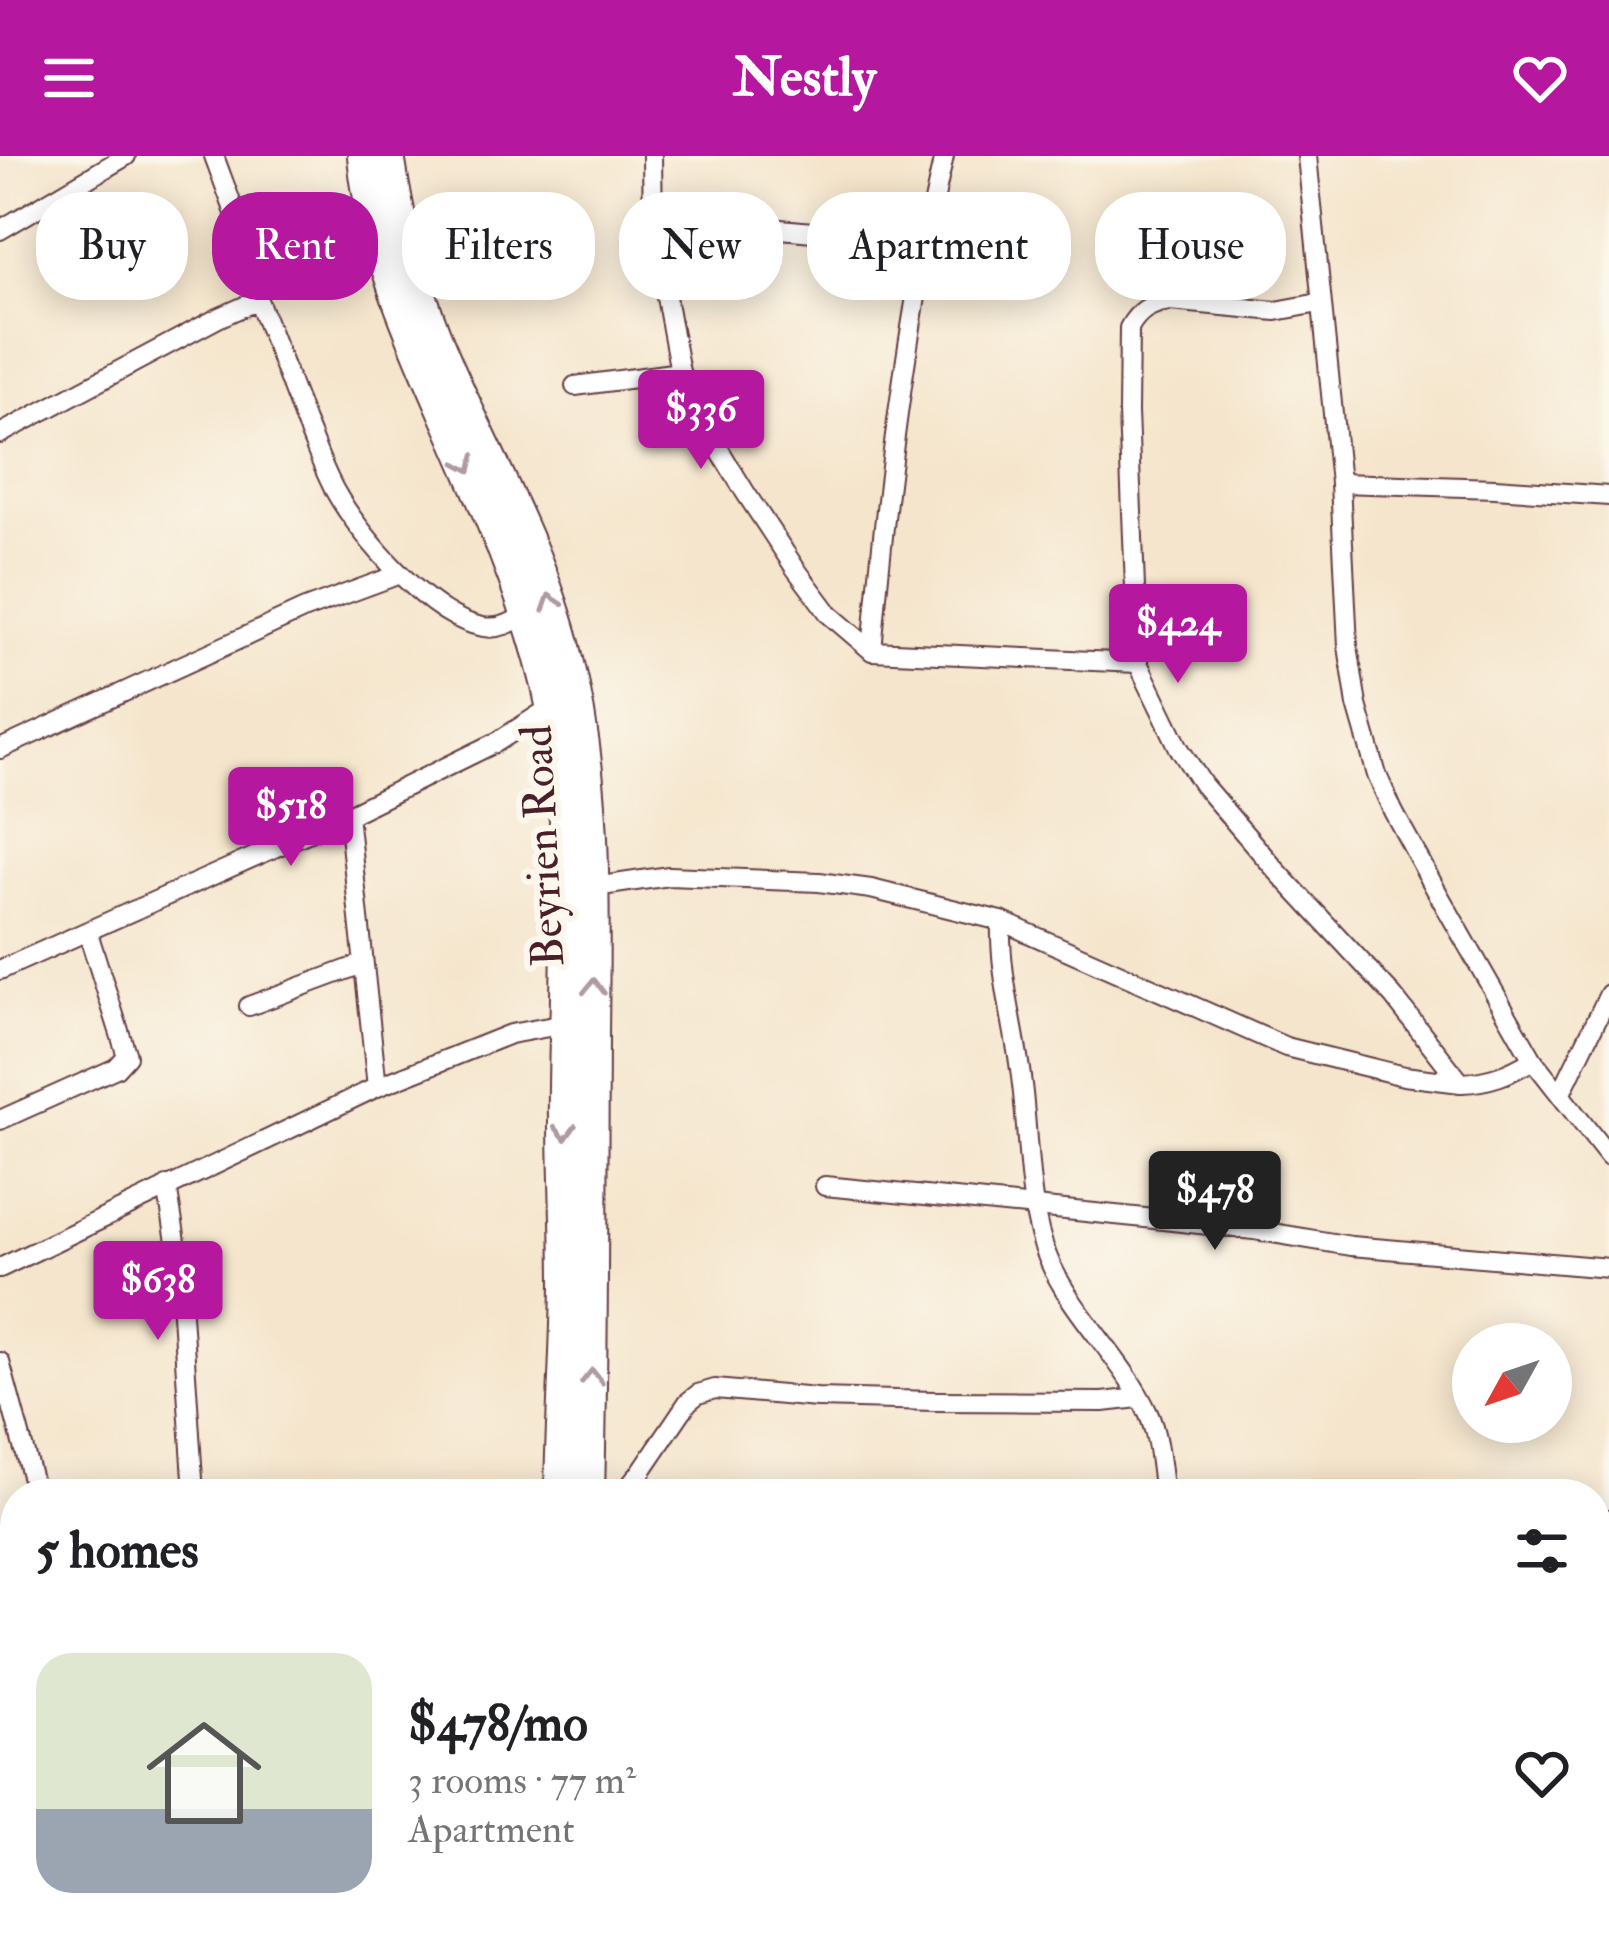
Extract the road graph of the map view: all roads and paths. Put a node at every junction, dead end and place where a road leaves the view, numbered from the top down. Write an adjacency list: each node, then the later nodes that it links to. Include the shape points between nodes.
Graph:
1 (126, 156): 11 (street)
2 (214, 156): 8 (street)
3 (363, 156): 22 (main road, Beyrien Road, one-way to 22, via 400,310)
4 (389, 156): 28 (main road, Beyrien Road, one-way to 4, via 588,764 565,646 547,587 434,332)
5 (652, 156): 9 (street)
6 (944, 156): 10 (street)
7 (1307, 156): 15 (street)
8 (227, 192)
9 (653, 192)
10 (936, 192)
11 (0, 230)
12 (258, 300): 18 (street); 21 (street, via 322,465)
13 (667, 300): 16 (street)
14 (916, 300): 23 (street)
15 (1319, 303): 19 (street); 24 (street, via 1276,310 1157,302 1134,318 1128,412)
16 (680, 372): 17 (street); 23 (street, via 709,434 795,568 830,615)
17 (575, 386)
18 (0, 434)
19 (1340, 484): 20 (street); 36 (street, via 1348,646 1377,775)
20 (1609, 496)
21 (400, 574): 22 (street, via 482,627); 26 (street, via 304,608)
22 (527, 614): 25 (main road, Beyrien Road)
23 (872, 651): 24 (street)
24 (1138, 663): 37 (street, via 1203,784)
25 (551, 707): 27 (street); 35 (main road, Beyrien Road, via 564,827)
26 (0, 749)
27 (348, 814): 30 (street); 31 (street)
28 (595, 887): 29 (street, via 669,876 819,883); 44 (main road, Beyrien Road, one-way to 28)
29 (1001, 921): 37 (street, via 1286,1048); 45 (street)
30 (88, 933): 32 (street); 40 (street, via 127,1056)
31 (362, 964): 34 (street); 38 (street)
32 (0, 970)
33 (1609, 994): 39 (street)
34 (248, 1006)
35 (566, 1024): 38 (street, via 510,1034); 44 (main road, Beyrien Road, one-way to 44)
36 (1533, 1060): 37 (street, via 1486,1082); 39 (street)
37 (1461, 1083)
38 (376, 1087): 42 (street)
39 (1561, 1093): 41 (street)
40 (0, 1120)
41 (1609, 1157)
42 (167, 1186): 46 (street); 51 (street)
43 (825, 1186): 45 (street)
44 (580, 1188): 52 (main road, Beyrien Road, via 567,1289); 53 (main road, Beyrien Road, one-way to 44)
45 (1036, 1206): 47 (street); 49 (street, via 1055,1272)
46 (0, 1268)
47 (1609, 1268)
48 (1, 1370): 50 (street)
49 (1139, 1398): 54 (street, via 935,1401 715,1389 688,1402); 55 (street)
50 (32, 1479)
51 (193, 1479)
52 (561, 1479)
53 (590, 1479)
54 (635, 1479)
55 (1162, 1479)

